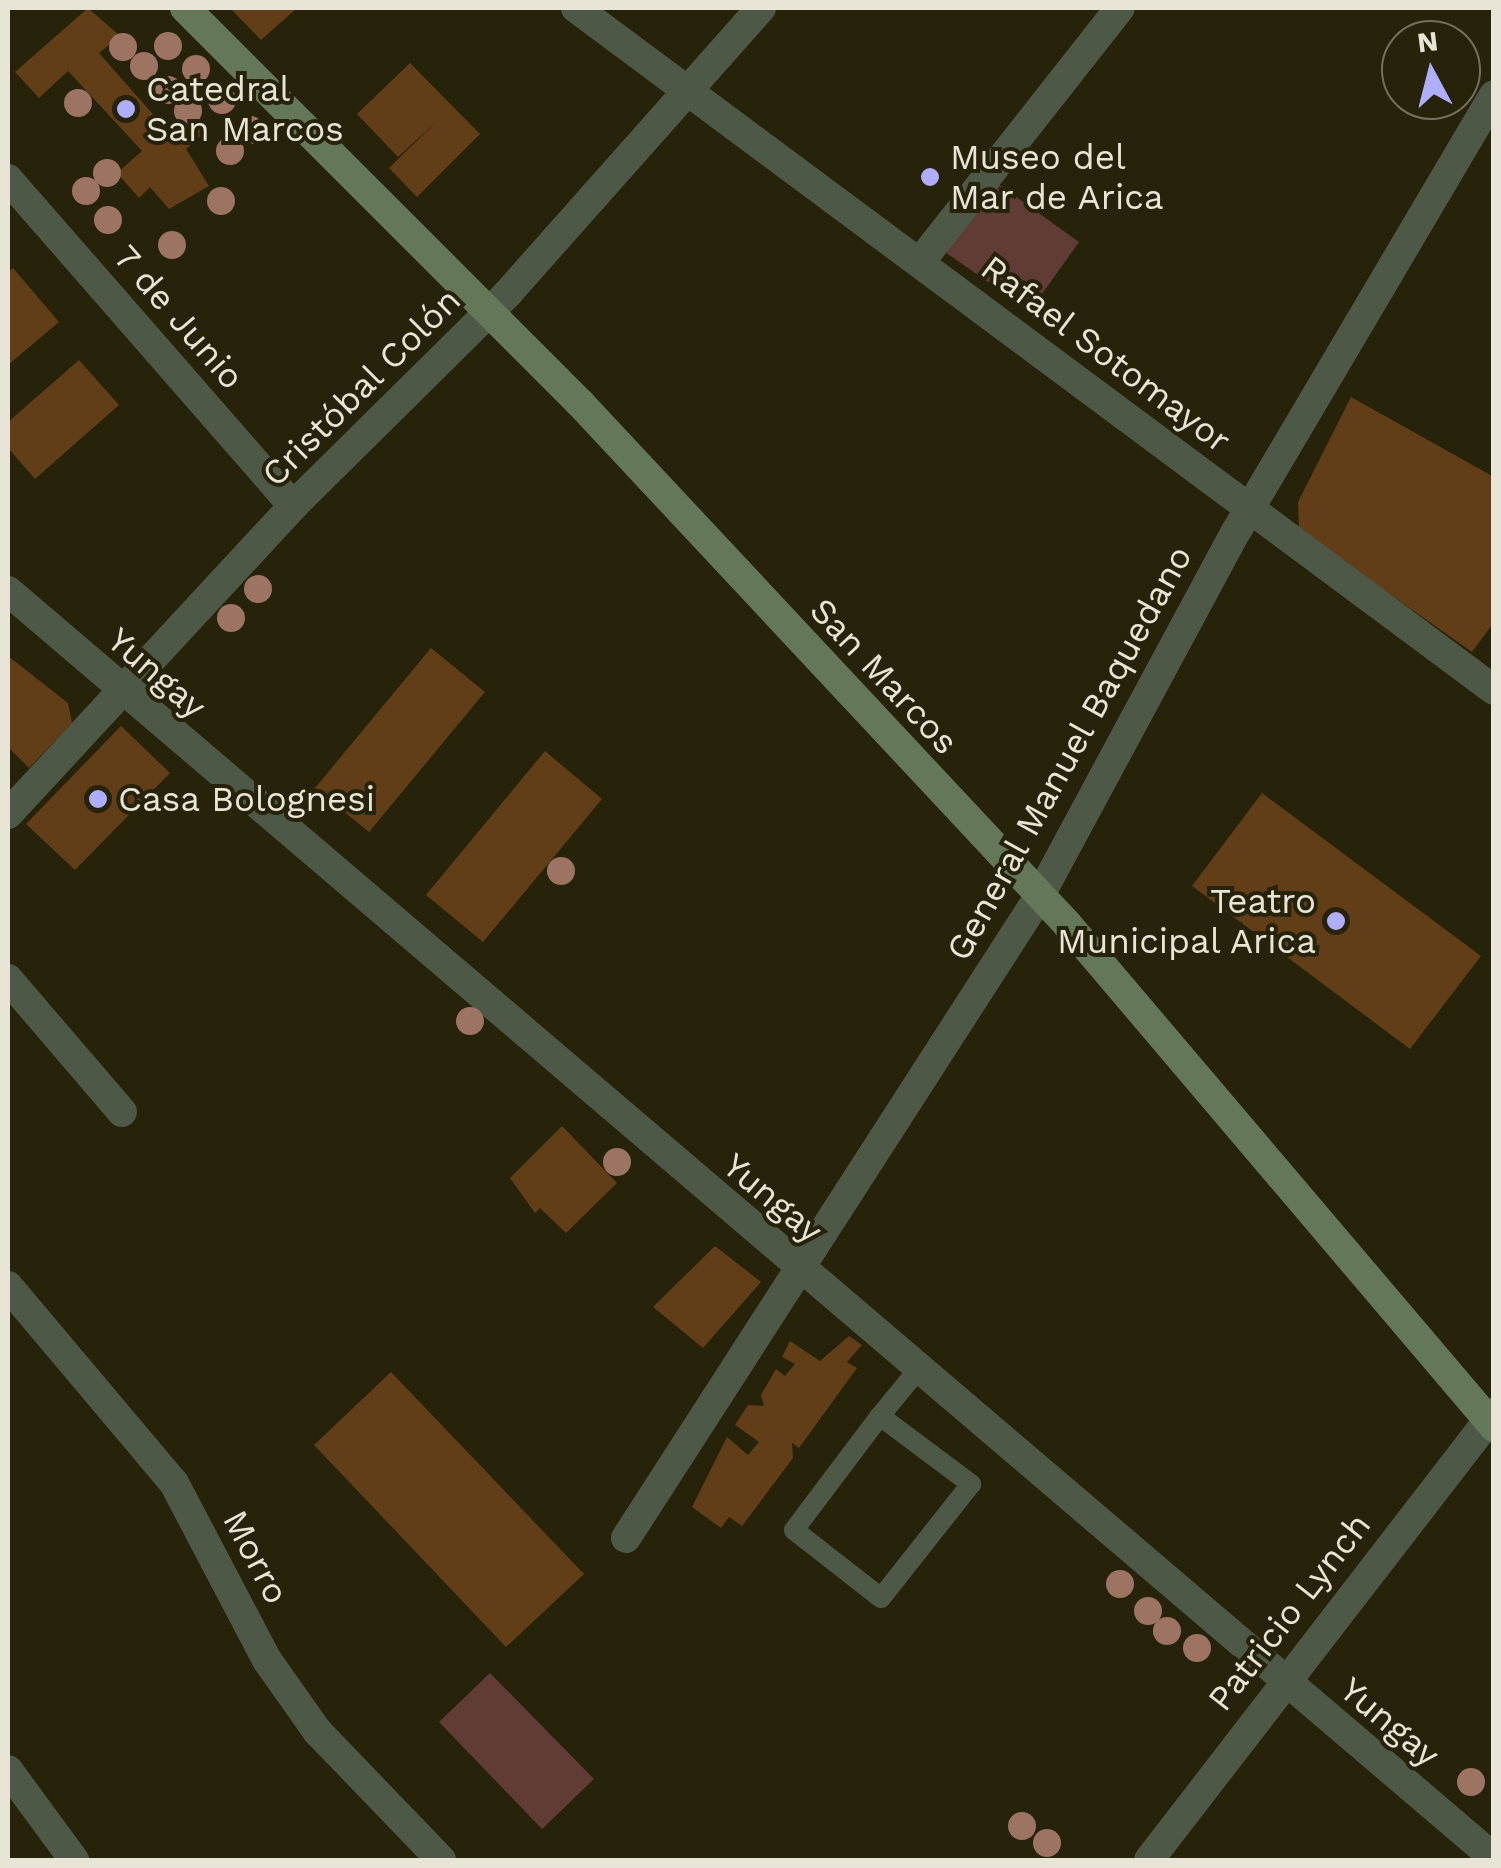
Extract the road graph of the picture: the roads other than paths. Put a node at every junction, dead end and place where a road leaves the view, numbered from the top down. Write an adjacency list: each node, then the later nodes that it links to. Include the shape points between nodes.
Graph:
1 (184, 8): 9 (main road, San Marcos)
2 (576, 8): 5 (street, Rafael Sotomayor)
3 (761, 8): 5 (street, Cristóbal Colón)
4 (1120, 8): 8 (street)
5 (684, 88): 8 (street, Rafael Sotomayor); 9 (street, Cristóbal Colón)
6 (1494, 95): 11 (street, General Manuel Baquedano)
7 (8, 179): 10 (street, 7 de Junio)
8 (920, 262): 11 (street, Rafael Sotomayor)
9 (488, 314): 10 (street, Cristóbal Colón); 16 (main road, San Marcos)
10 (293, 506): 14 (street, Cristóbal Colón)
11 (1250, 508): 13 (street, Rafael Sotomayor); 16 (street, General Manuel Baquedano)
12 (8, 590): 14 (street, Yungay)
13 (1494, 690)
14 (119, 691): 15 (street, Cristóbal Colón); 19 (street, Yungay)
15 (8, 814)
16 (1039, 897): 19 (street, General Manuel Baquedano); 23 (main road, San Marcos)
17 (8, 979): 18 (street)
18 (122, 1112)
19 (798, 1268): 21 (street, Yungay); 24 (street, General Manuel Baquedano)
20 (8, 1286): 29 (street, Morro, via 174,1483 268,1660 316,1731)
21 (917, 1370): 22 (lane); 25 (street, Yungay)
22 (880, 1416): 22 (lane, via 794,1530 881,1598 971,1484)
23 (1492, 1420): 25 (street, Patricio Lynch)
24 (626, 1538)
25 (1282, 1680): 27 (street, Yungay); 30 (street, Patricio Lynch)
26 (8, 1770): 28 (street)
27 (1494, 1858)
28 (74, 1860)
29 (441, 1860)
30 (1149, 1860)

